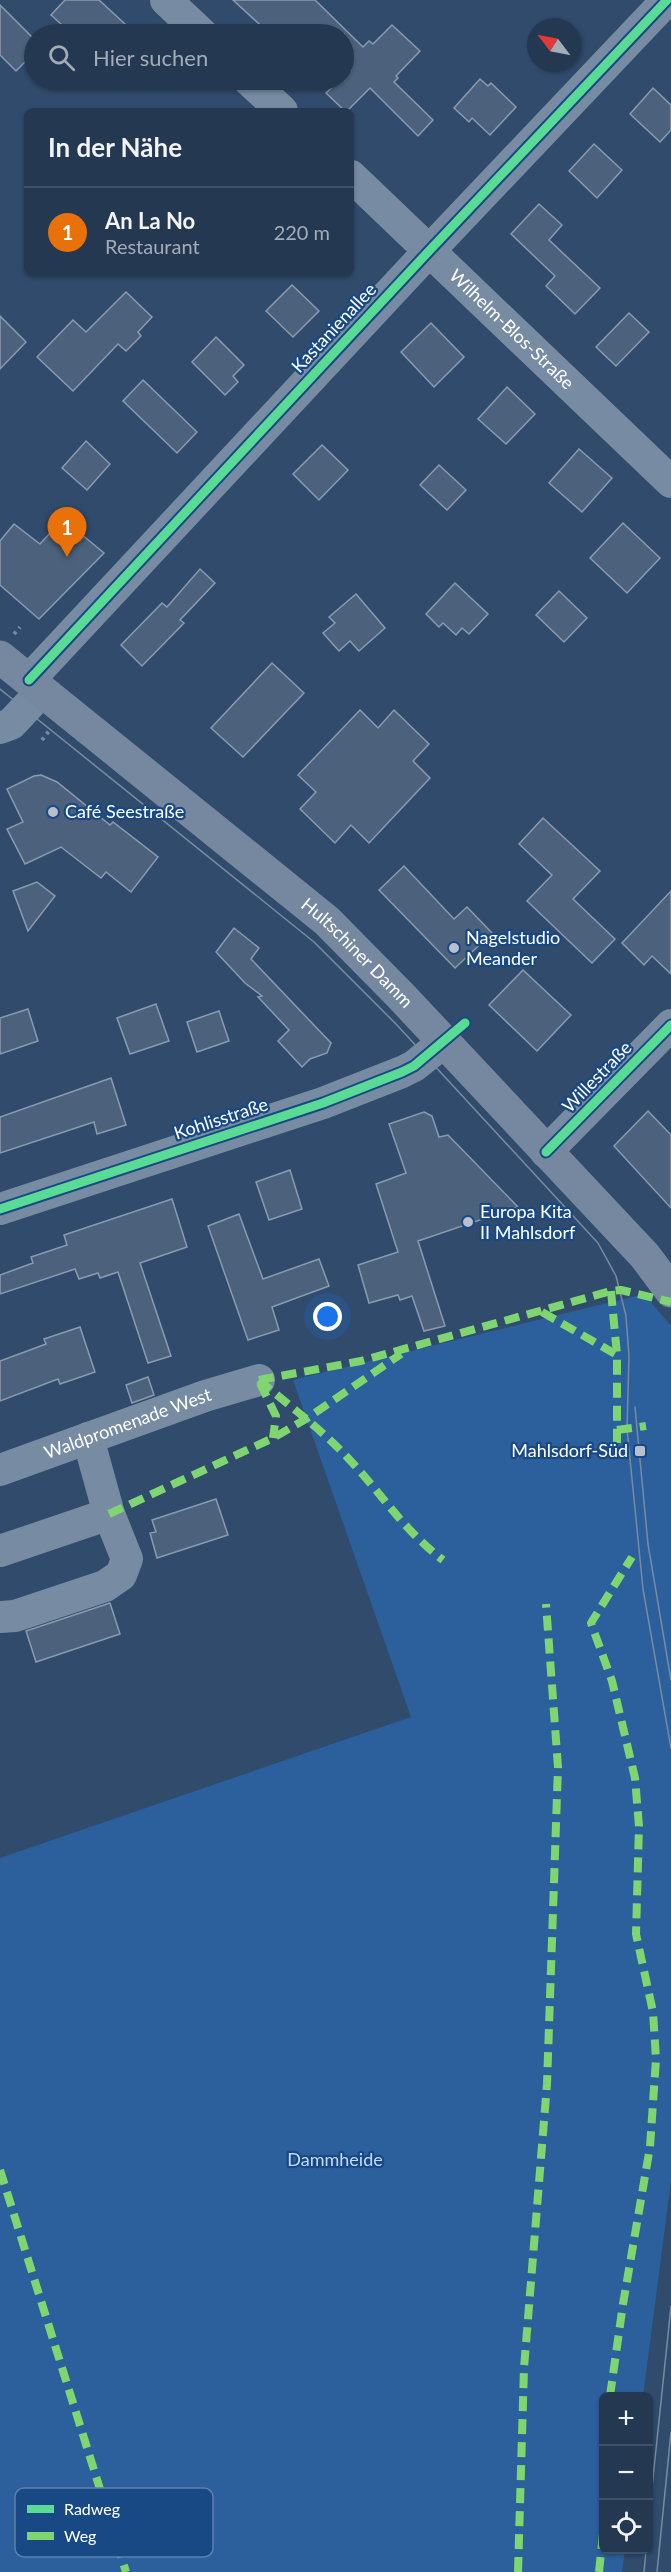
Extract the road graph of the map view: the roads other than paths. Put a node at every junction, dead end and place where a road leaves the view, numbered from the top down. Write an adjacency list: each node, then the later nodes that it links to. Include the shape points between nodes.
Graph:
1 (166, 0): 3 (street)
2 (663, 17): 7 (street, Kastanienallee)
3 (191, 24)
4 (260, 90): 5 (street)
5 (279, 108)
6 (354, 179): 7 (street, Wilhelm-Blos-Straße)
7 (429, 250): 8 (street, Wilhelm-Blos-Straße); 10 (street, Kastanienallee)
8 (671, 482)
9 (0, 657): 10 (main road, Hultschiner Damm)
10 (35, 686): 11 (street, Kastanienallee, via 10,724); 13 (main road, Hultschiner Damm, via 327,921)
11 (0, 728)
12 (671, 1025): 14 (street, Willestraße)
13 (444, 1042): 14 (main road, Hultschiner Damm); 15 (street, Kohlisstraße, via 414,1066 323,1103)
14 (546, 1152): 16 (main road, Hultschiner Damm, via 645,1257)
15 (0, 1209)
16 (671, 1291)
17 (259, 1380): 18 (street, Waldpromenade West)
18 (88, 1438): 19 (street, Waldpromenade West); 20 (street)
19 (0, 1470)
20 (109, 1514): 21 (street); 22 (street, via 127,1559 122,1575 105,1586 15,1616)
21 (0, 1551)
22 (0, 1617)

